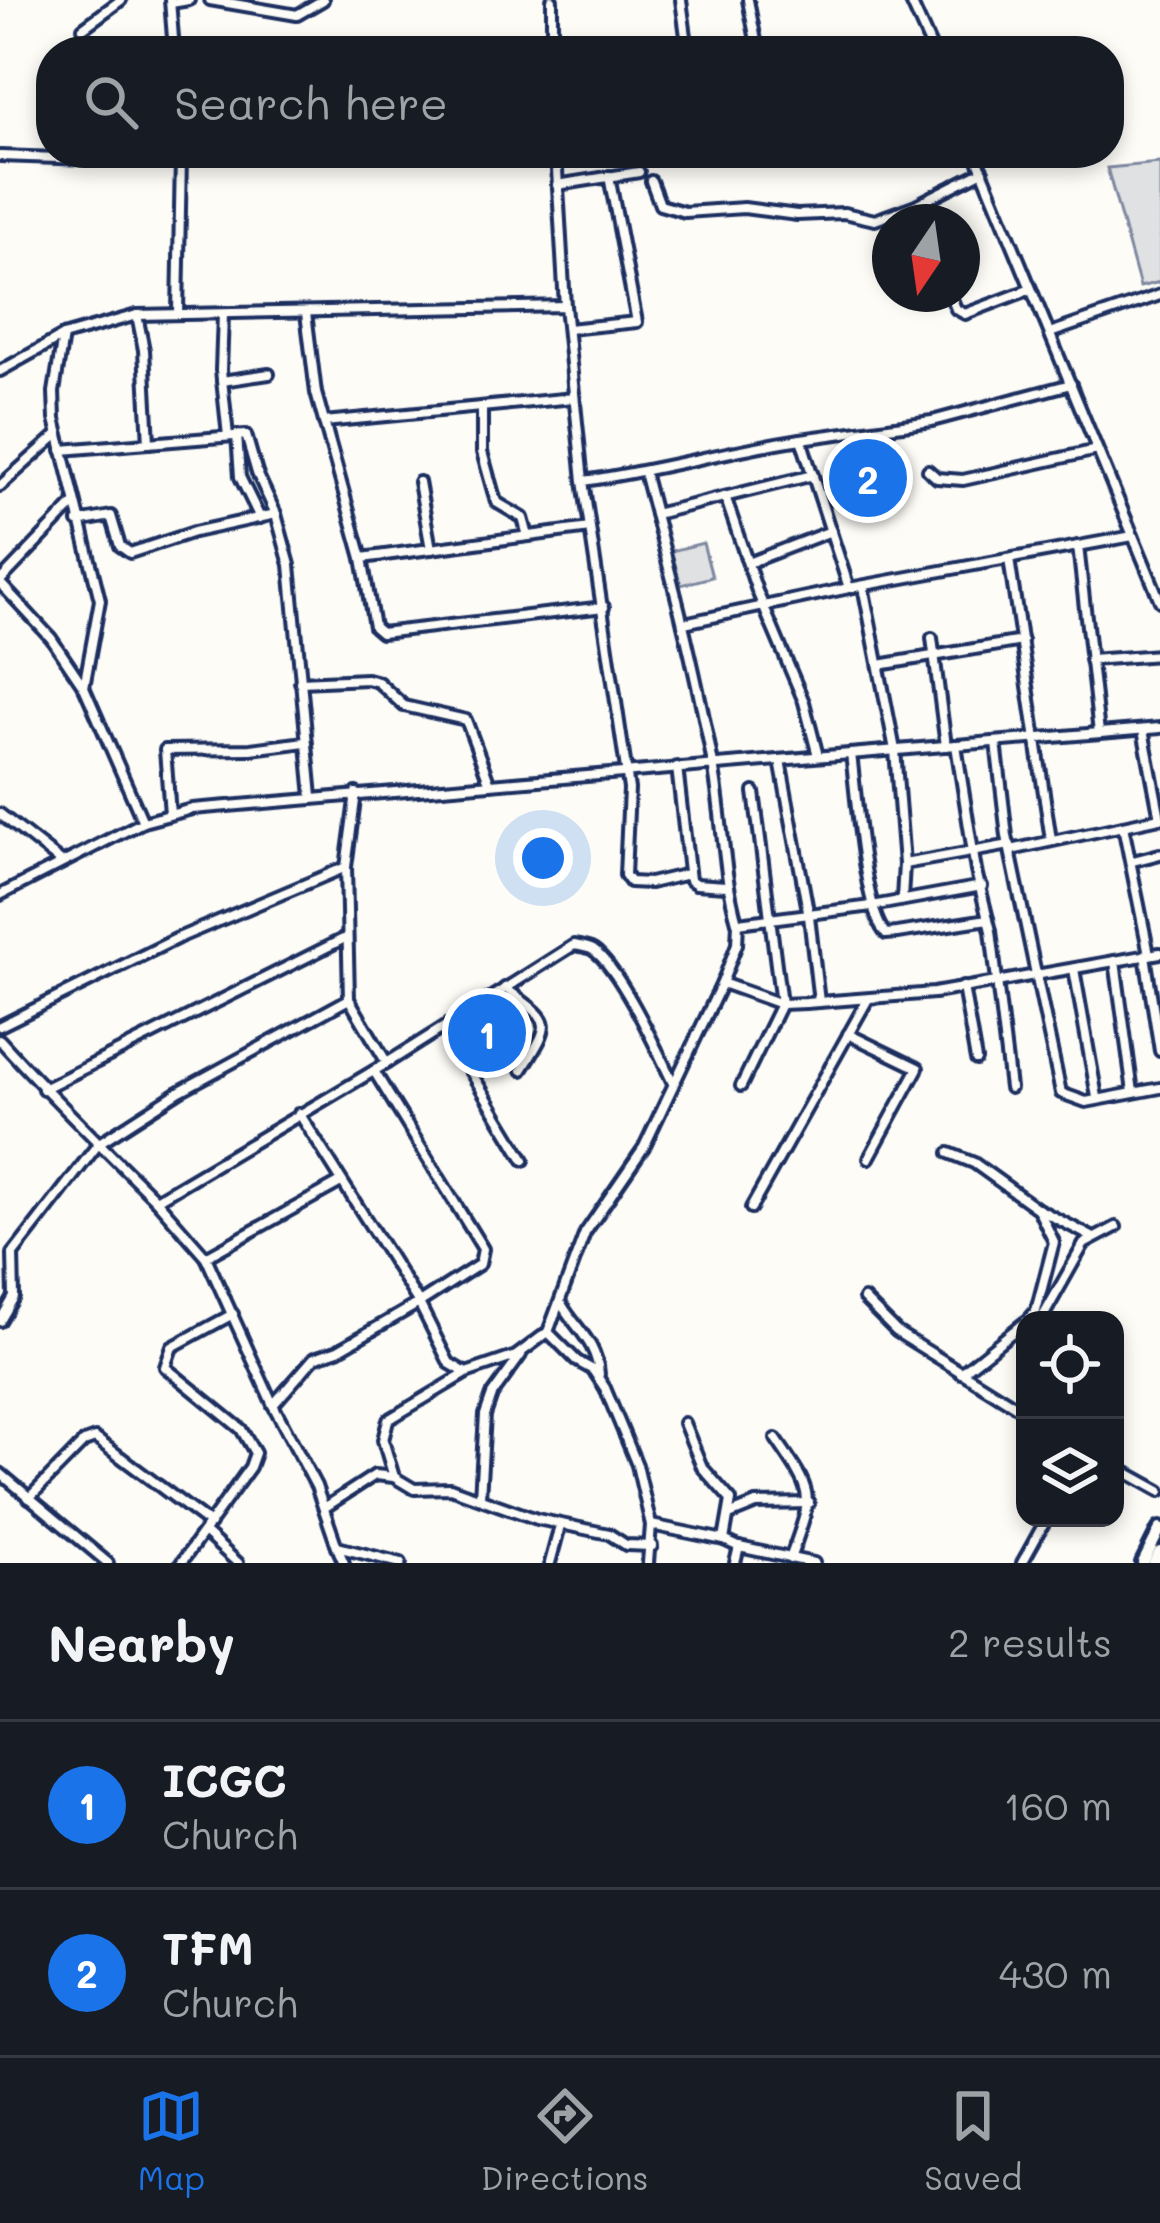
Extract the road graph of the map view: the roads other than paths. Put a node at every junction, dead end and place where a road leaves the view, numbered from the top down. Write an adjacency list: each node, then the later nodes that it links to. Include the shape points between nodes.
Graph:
1 (121, 0): 10 (street)
2 (189, 0): 9 (street)
3 (210, 0): 4 (street, via 297,15)
4 (323, 0)
5 (552, 0): 12 (street)
6 (681, 0): 13 (street)
7 (748, 0): 14 (street)
8 (910, 0): 15 (street)
9 (171, 1): 11 (street)
10 (83, 28)
11 (173, 36)
12 (552, 36)
13 (686, 36)
14 (755, 36)
15 (925, 36)
16 (0, 156): 17 (street)
17 (36, 158)
18 (181, 168): 32 (street)
19 (556, 168): 25 (street)
20 (981, 168): 21 (street)
21 (982, 171): 26 (street); 28 (street)
22 (639, 172): 23 (street)
23 (608, 176): 25 (street); 36 (street, via 638,322)
24 (651, 181): 27 (street, via 660,205 686,212 744,208)
25 (557, 184): 30 (street)
26 (920, 204)
27 (872, 219)
28 (1031, 289): 31 (street); 37 (street)
29 (1160, 296): 37 (street)
30 (566, 306): 34 (street); 36 (street)
31 (980, 308)
32 (178, 313): 33 (street); 35 (street)
33 (223, 314): 34 (street); 41 (street)
34 (307, 314): 45 (street)
35 (137, 315): 38 (street); 49 (street)
36 (568, 329): 43 (street)
37 (1050, 333): 42 (street)
38 (63, 336): 39 (street); 46 (street, via 53,404)
39 (0, 371)
40 (269, 374): 41 (street)
41 (222, 381): 47 (street)
42 (1071, 384): 48 (street, via 932,421); 51 (street)
43 (574, 398): 44 (street); 55 (street)
44 (482, 407): 45 (street); 66 (street, via 482,452 496,502 523,518)
45 (324, 422): 70 (street)
46 (58, 434): 50 (street); 57 (street)
47 (232, 435): 49 (street); 60 (street, via 246,435); 62 (street)
48 (801, 439): 53 (street); 54 (street)
49 (149, 443): 50 (street)
50 (62, 450): 59 (street)
51 (1097, 450): 52 (street, via 963,480); 67 (street)
52 (928, 470)
53 (644, 472): 55 (street); 61 (street)
54 (813, 475): 58 (street); 65 (street)
55 (583, 481): 64 (street)
56 (419, 482): 69 (street)
57 (0, 486)
58 (726, 499): 61 (street); 72 (street)
59 (74, 504): 63 (street); 74 (street)
60 (276, 514): 62 (street); 87 (street, via 290,565)
61 (655, 514): 80 (street)
62 (260, 518): 63 (street, via 130,553 111,516)
63 (78, 523): 88 (street, via 100,612)
64 (590, 528): 66 (street); 79 (street)
65 (831, 531): 72 (street); 76 (street)
66 (528, 536): 69 (street)
67 (1133, 536): 68 (street); 73 (street)
68 (1078, 546): 71 (street); 85 (street)
69 (431, 549): 70 (street)
70 (362, 558): 79 (street, via 381,633)
71 (1009, 559): 75 (street); 82 (street)
72 (748, 563): 78 (street)
73 (1156, 581): 77 (street)
74 (0, 582): 88 (street)
75 (863, 586): 76 (street); 86 (street)
76 (849, 588): 78 (street)
77 (1160, 601)
78 (766, 606): 80 (street); 98 (street)
79 (604, 607): 102 (street)
80 (684, 623): 100 (street)
81 (932, 638): 84 (street)
82 (1022, 641): 84 (street); 92 (street)
83 (1160, 655): 85 (street)
84 (934, 656): 86 (street); 95 (street)
85 (1090, 660): 91 (street)
86 (879, 665): 96 (street)
87 (300, 682): 93 (street); 103 (street, via 367,679 404,706 466,720)
88 (84, 688): 110 (street)
89 (1160, 728): 90 (street)
90 (1143, 730): 91 (street); 109 (street)
91 (1100, 734): 92 (street)
92 (1033, 739): 94 (street); 112 (street)
93 (305, 742): 106 (street); 108 (street, via 165,750)
94 (996, 742): 95 (street); 113 (street)
95 (951, 745): 96 (street); 114 (street)
96 (895, 750): 97 (street); 118 (street)
97 (851, 754): 98 (street); 125 (street)
98 (818, 757): 99 (street)
99 (780, 760): 100 (street); 126 (street)
100 (713, 764): 101 (street); 121 (street)
101 (677, 767): 102 (street); 120 (street)
102 (625, 770): 103 (street); 120 (street, via 627,879)
103 (490, 784): 105 (street)
104 (754, 791): 128 (street)
105 (356, 793): 106 (street); 119 (street)
106 (312, 797): 108 (street)
107 (0, 814): 116 (street)
108 (170, 814): 110 (street)
109 (1160, 818): 111 (street)
110 (143, 822): 116 (street)
111 (1123, 826): 112 (street); 117 (street)
112 (1051, 840): 113 (street)
113 (1010, 847): 114 (street); 135 (street)
114 (974, 853): 118 (street); 122 (street)
115 (1160, 854): 117 (street)
116 (60, 861): 123 (street)
117 (1132, 861): 132 (street)
118 (904, 864): 124 (street)
119 (346, 867): 130 (street); 144 (street, via 178,938)
120 (688, 874): 121 (street, via 697,884)
121 (726, 886): 129 (street)
122 (982, 886): 124 (street); 127 (street)
123 (0, 895)
124 (902, 899): 125 (street)
125 (872, 906): 126 (street); 127 (street, via 886,934)
126 (808, 916): 128 (street); 142 (street)
127 (988, 919): 136 (street)
128 (771, 920): 129 (street); 143 (street)
129 (738, 922): 137 (street)
130 (345, 938): 141 (street); 157 (street)
131 (1160, 952): 132 (street)
132 (1147, 955): 133 (street); 148 (street)
133 (1114, 961): 134 (street); 158 (street)
134 (1074, 969): 135 (street); 159 (street)
135 (1036, 974): 136 (street); 159 (street, via 1061,1093 1080,1102)
136 (998, 981): 138 (street); 155 (street)
137 (722, 983): 143 (street); 153 (street)
138 (963, 987): 140 (street); 149 (street)
139 (506, 988): 145 (street); 151 (street, via 546,1022); 153 (street, via 574,945 591,948)
140 (868, 998): 142 (street); 146 (street)
141 (349, 999): 150 (street); 161 (street)
142 (819, 1002): 143 (street)
143 (781, 1004): 154 (street)
144 (0, 1027)
145 (445, 1029): 150 (street); 164 (street)
146 (848, 1034): 163 (street, via 918,1068); 167 (street)
147 (0, 1040): 157 (street)
148 (1160, 1051)
149 (976, 1060)
150 (387, 1063): 152 (street)
151 (522, 1070)
152 (374, 1071): 160 (street); 173 (street, via 483,1249 480,1264)
153 (674, 1083): 174 (street, via 644,1147 595,1213)
154 (741, 1086)
155 (1010, 1088)
156 (1160, 1088): 158 (street)
157 (44, 1089): 161 (street)
158 (1133, 1092): 159 (street)
159 (1097, 1097)
160 (299, 1113): 165 (street); 166 (street)
161 (99, 1143): 166 (street); 178 (street, via 13,1254 14,1297)
162 (950, 1153): 168 (street)
163 (869, 1158)
164 (524, 1160)
165 (340, 1182): 171 (street); 173 (street)
166 (156, 1200): 171 (street)
167 (752, 1208)
168 (1039, 1209): 170 (street); 175 (street, via 1054,1242)
169 (1116, 1227): 170 (street)
170 (1092, 1237): 176 (street)
171 (206, 1257): 177 (street)
172 (864, 1300): 182 (street, via 886,1324)
173 (419, 1303): 183 (street, via 449,1363); 185 (street, via 314,1358)
174 (562, 1304): 180 (street); 184 (street, via 595,1346)
175 (1042, 1311)
176 (1043, 1311)
177 (232, 1314): 185 (street); 201 (street, via 172,1347 165,1367 242,1429 255,1454)
178 (0, 1321)
179 (1016, 1329): 182 (street)
180 (548, 1332): 181 (street); 184 (street)
181 (529, 1344): 183 (street); 194 (street, via 489,1401)
182 (961, 1372): 186 (street)
183 (466, 1373): 191 (street, via 388,1420 383,1440)
184 (599, 1377): 198 (street, via 637,1465)
185 (273, 1405): 196 (street)
186 (1016, 1406)
187 (684, 1423): 197 (street, via 701,1467 731,1500)
188 (776, 1439): 195 (street, via 806,1483)
189 (1124, 1471): 192 (street)
190 (0, 1473): 193 (street)
191 (394, 1477): 194 (street, via 414,1489); 196 (street, via 375,1475)
192 (1160, 1491)
193 (28, 1498): 201 (street, via 95,1438); 209 (street)
194 (480, 1498): 199 (street)
195 (808, 1503): 197 (street, via 757,1504); 208 (street)
196 (324, 1508): 205 (street)
197 (729, 1515): 203 (street)
198 (651, 1525): 203 (street); 204 (street)
199 (560, 1526): 204 (street); 214 (street)
200 (1042, 1527): 218 (street)
201 (207, 1528): 210 (street); 211 (street)
202 (1160, 1529): 219 (highway)
203 (724, 1540): 206 (street)
204 (652, 1546): 215 (street)
205 (337, 1547): 212 (street); 213 (street)
206 (739, 1547): 208 (street); 216 (street)
207 (1160, 1552): 220 (highway)
208 (790, 1559): 217 (street)
209 (108, 1563)
210 (181, 1563)
211 (238, 1563)
212 (344, 1563)
213 (401, 1563)
214 (550, 1563)
215 (648, 1563)
216 (735, 1563)
217 (814, 1563)
218 (1022, 1563)
219 (1143, 1563)
220 (1154, 1563)

